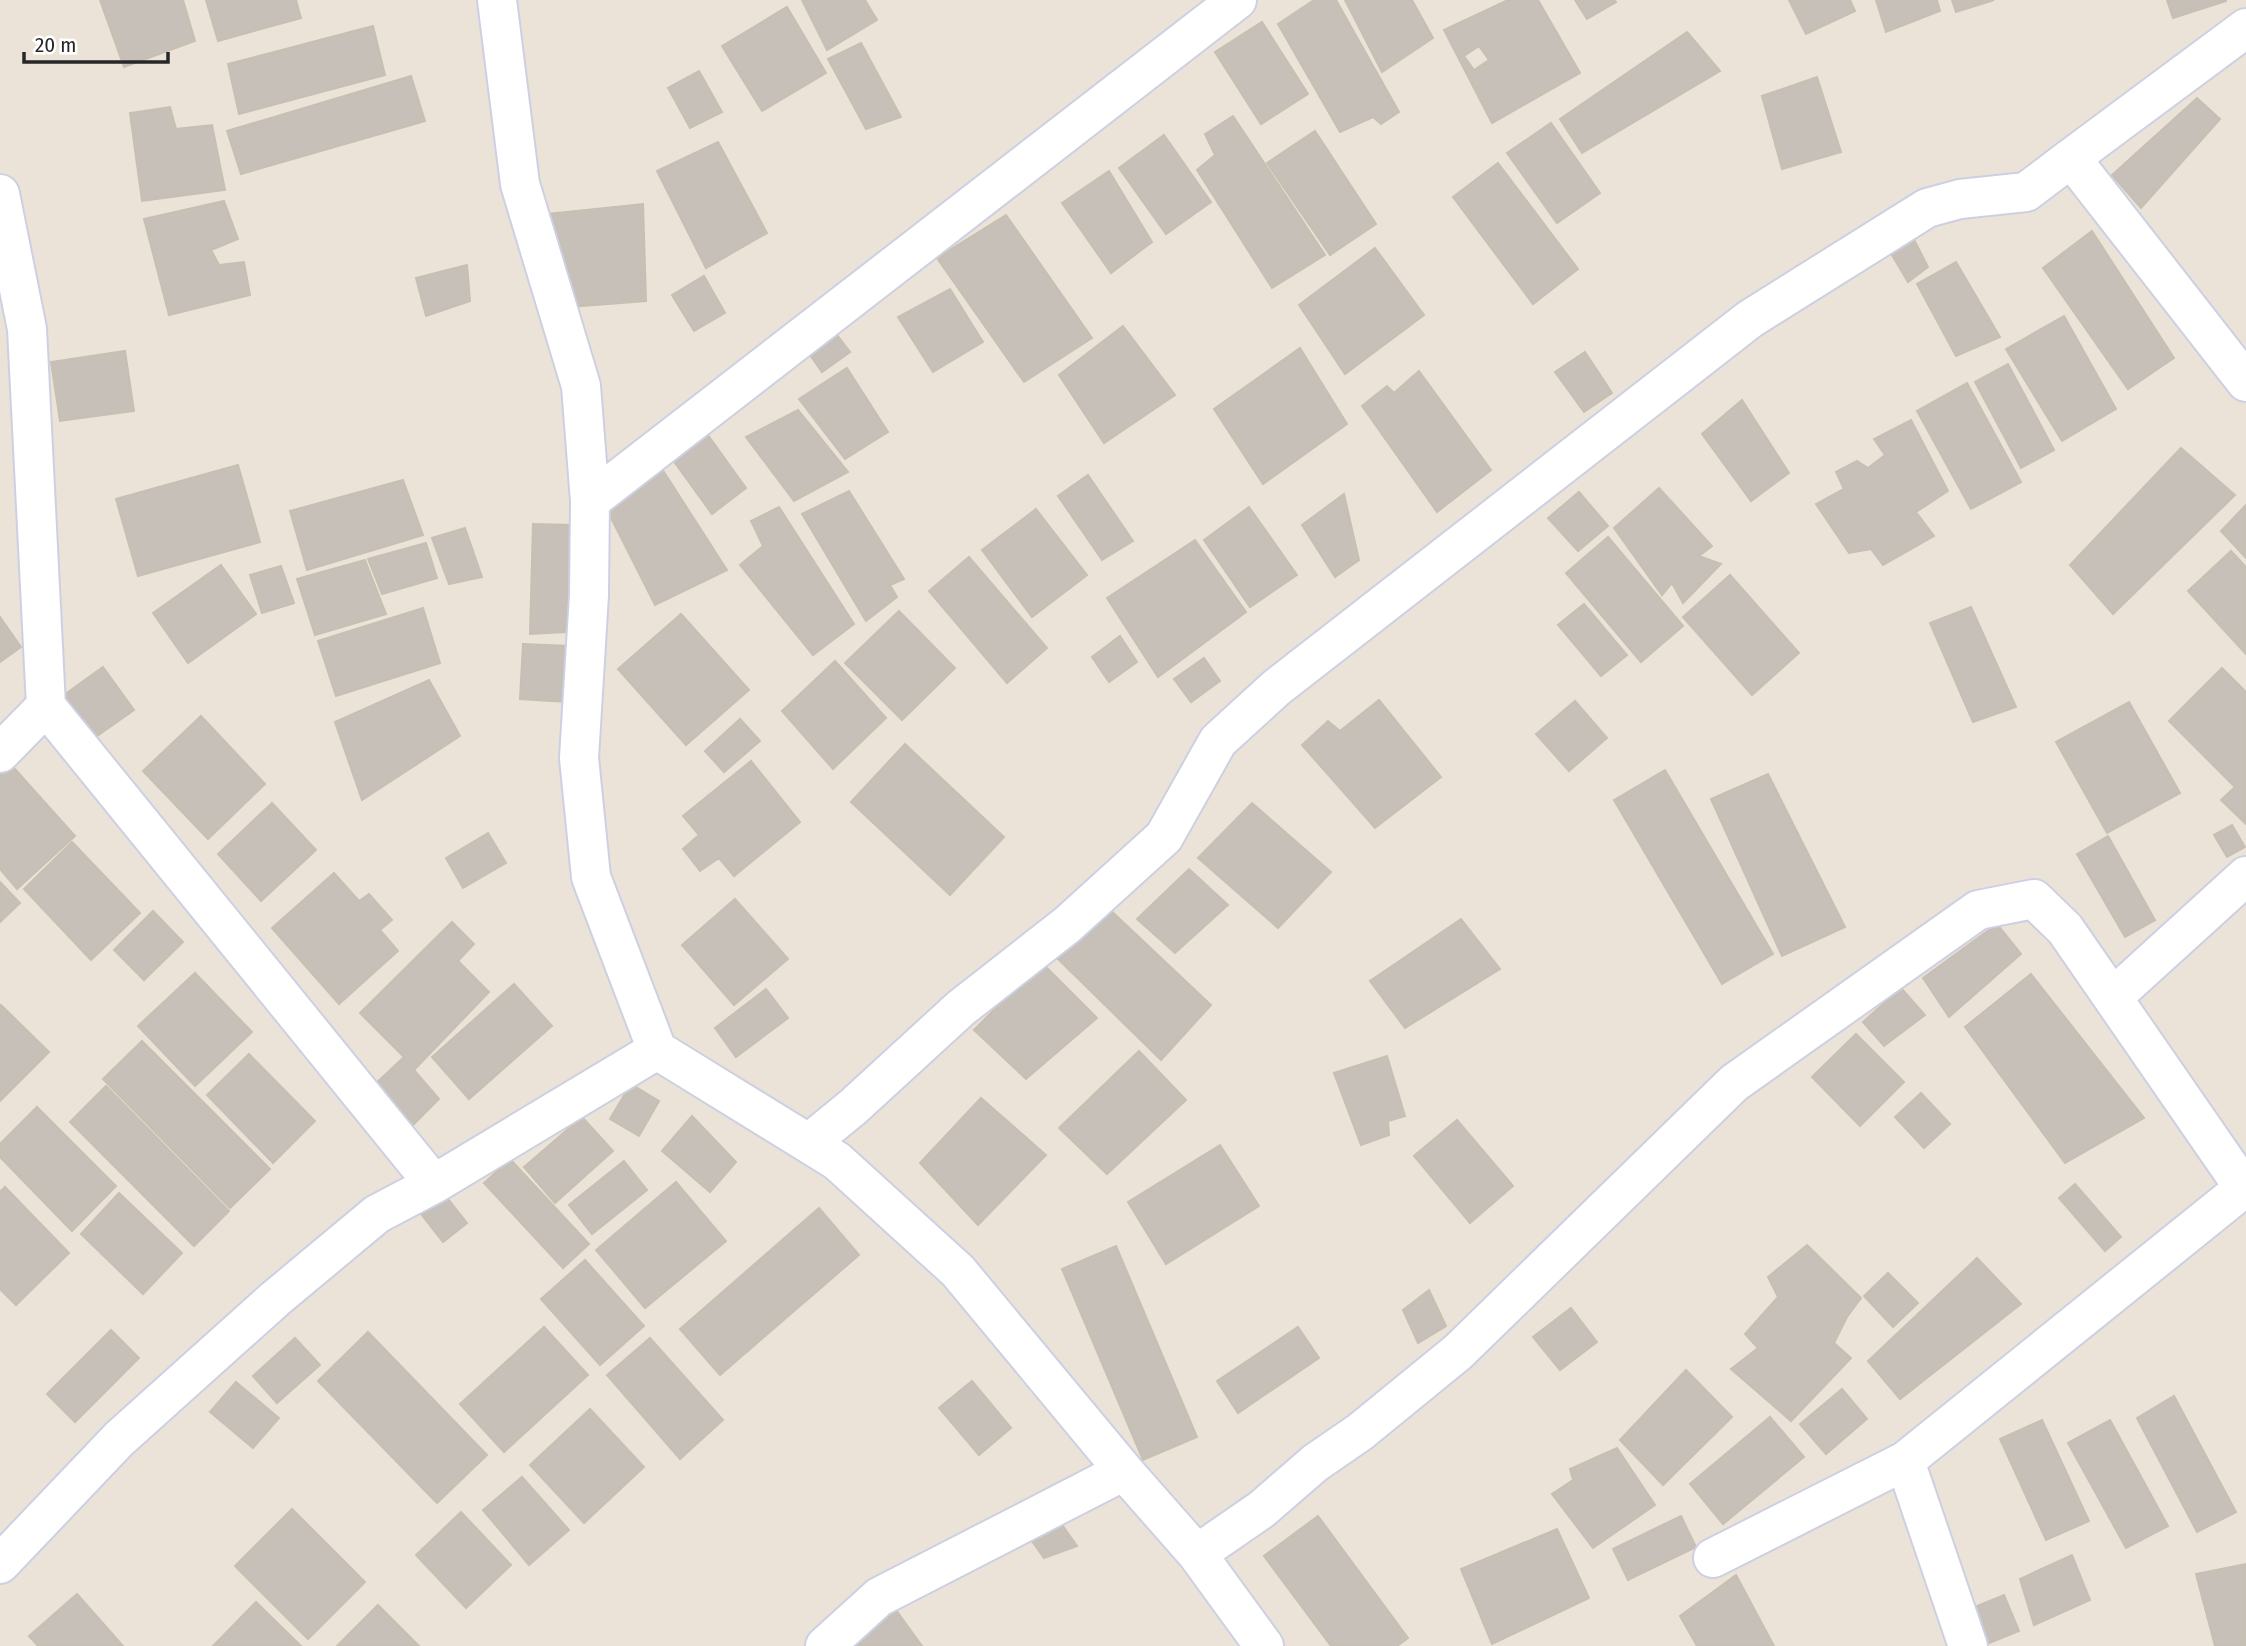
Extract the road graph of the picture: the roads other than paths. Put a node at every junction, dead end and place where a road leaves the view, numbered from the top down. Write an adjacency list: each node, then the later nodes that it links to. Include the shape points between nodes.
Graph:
1 (498, 0): 7 (street, via 520,184 581,386)
2 (1237, 0): 7 (street)
3 (2246, 28): 4 (street)
4 (2071, 158): 6 (street); 13 (street, via 2026,192 1960,199 1927,208 1750,319 1276,688 1218,741 1164,837)
5 (0, 194): 8 (street, via 27,329)
6 (2246, 382)
7 (590, 501): 12 (street, via 579,758 592,877)
8 (46, 706): 9 (street); 14 (street)
9 (0, 753)
10 (2246, 876): 11 (street)
11 (2113, 997): 15 (street); 18 (street, via 2065,929 2034,899 1978,910 1734,1083 1458,1352 1262,1509)
12 (657, 1050): 13 (street); 14 (street)
13 (809, 1143): 17 (street, via 837,1161 958,1271)
14 (434, 1184): 20 (street, via 377,1214 275,1299 119,1439)
15 (2245, 1189): 16 (street)
16 (1905, 1461): 19 (street); 23 (street)
17 (1124, 1471): 18 (street); 21 (street, via 880,1597)
18 (1197, 1554): 22 (street)
19 (1713, 1558)
20 (0, 1564)
21 (825, 1646)
22 (1265, 1646)
23 (1968, 1646)

